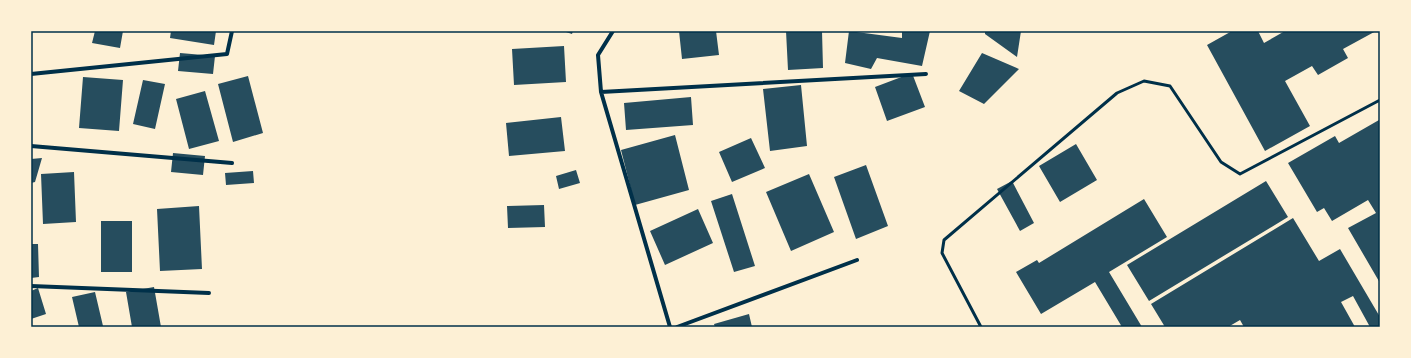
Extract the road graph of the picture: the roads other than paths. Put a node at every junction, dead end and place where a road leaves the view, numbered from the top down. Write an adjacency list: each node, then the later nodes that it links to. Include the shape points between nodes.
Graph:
1 (232, 31): 3 (street, via 227,54)
2 (613, 31): 5 (street, via 598,55)
3 (31, 74)
4 (926, 74): 5 (street)
5 (601, 92): 12 (street)
6 (1380, 100): 14 (lane, via 1240,174 1221,162 1170,86 1144,82 1117,93 944,240 942,253)
7 (31, 146): 8 (street)
8 (232, 163)
9 (857, 260): 13 (street)
10 (31, 286): 11 (street)
11 (209, 294)
12 (670, 327)
13 (677, 327)
14 (981, 327)

